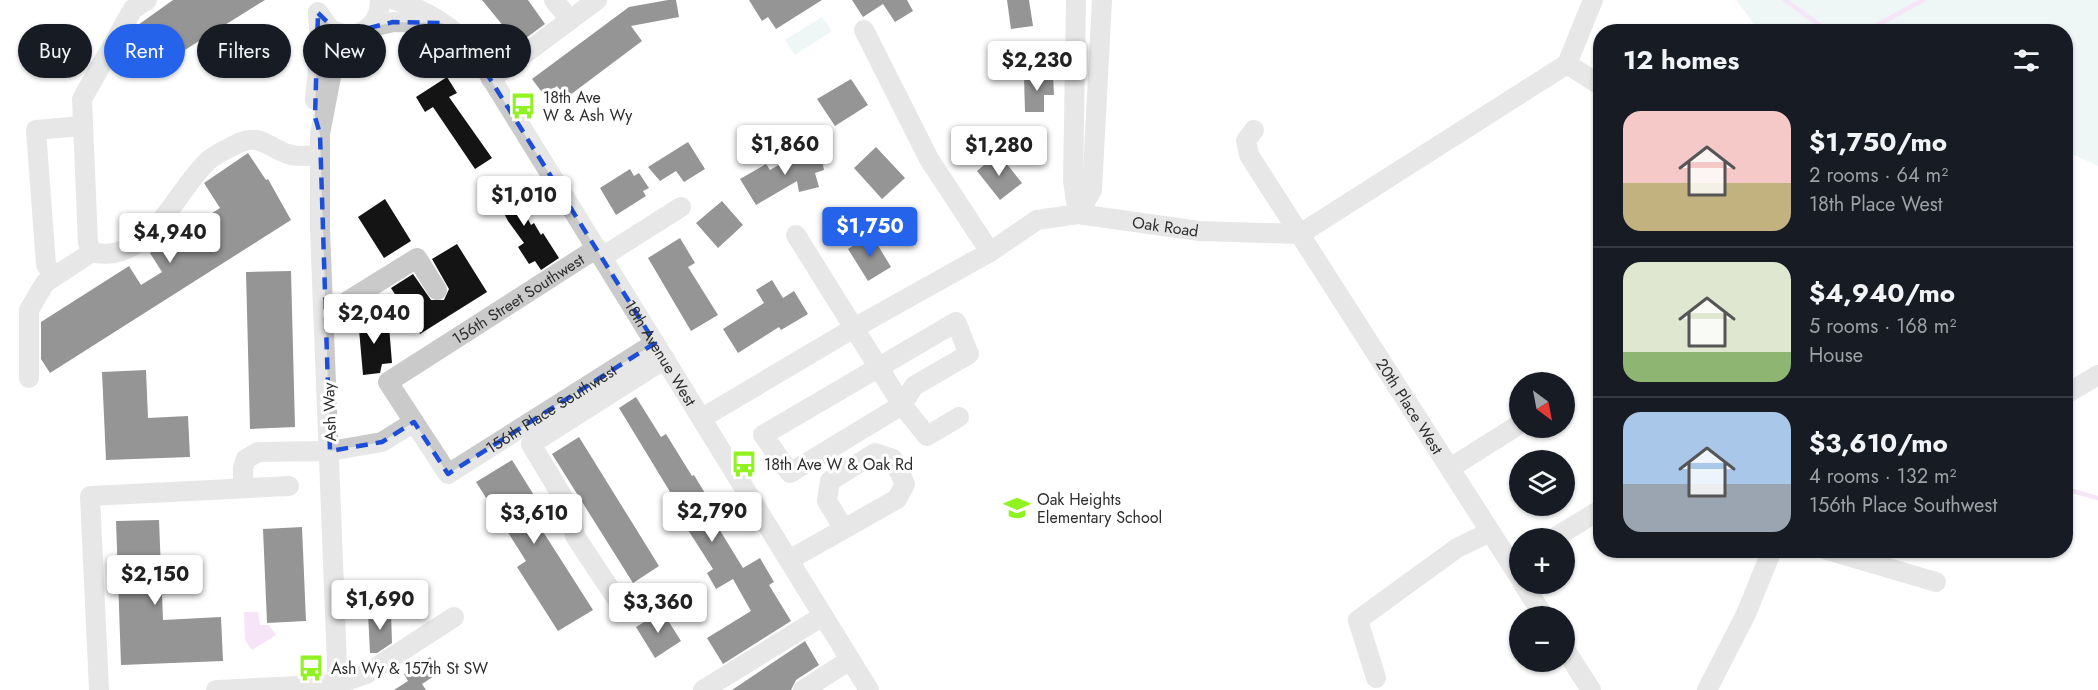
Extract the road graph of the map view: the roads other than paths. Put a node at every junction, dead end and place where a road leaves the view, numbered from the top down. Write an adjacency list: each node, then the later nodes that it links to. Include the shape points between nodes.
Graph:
1 (147, 0): 20 (street, via 132,9 82,99)
2 (380, 0): 13 (street, Ash Way, via 376,20)
3 (395, 0): 11 (street, 18th Avenue West, via 429,12)
4 (554, 0): 10 (street)
5 (597, 0): 10 (street)
6 (1076, 0): 25 (street, via 1073,181)
7 (1102, 0): 25 (street, via 1092,190)
8 (1593, 0): 16 (street)
9 (318, 6): 12 (street); 22 (street, Ash Way, via 320,44 315,117)
10 (570, 20): 18 (street)
11 (442, 23): 14 (street); 18 (street, 18th Avenue West, via 466,42)
12 (328, 24)
13 (370, 24)
14 (386, 24)
15 (864, 30): 29 (street, via 929,159)
16 (1567, 64): 19 (street); 26 (street)
17 (331, 78): 22 (street, Ash Way)
18 (491, 80): 30 (street, 18th Avenue West)
19 (1593, 81)
20 (81, 126): 28 (street, via 88,243); 31 (street, via 36,130 46,265)
21 (1254, 130): 26 (street, 20th Place West, via 1246,141 1249,155)
22 (320, 134): 23 (street, Ash Way)
23 (320, 155): 28 (street, via 292,155 264,141 243,141 207,161 159,226 130,246 103,255); 33 (street, Ash Way)
24 (681, 207): 30 (street)
25 (1078, 214): 26 (street, Oak Road, via 1199,231); 29 (street, Oak Road, via 1037,220)
26 (1300, 234): 47 (street, 20th Place West)
27 (796, 235): 34 (street)
28 (93, 252): 31 (street)
29 (990, 252): 34 (street, Oak Road)
30 (599, 253): 35 (street, 18th Avenue West); 43 (street, 156th Street Southwest, via 388,382)
31 (54, 277): 38 (street, via 45,283 28,310)
32 (437, 290): 33 (street, via 417,258)
33 (325, 315): 46 (street, Ash Way)
34 (854, 327): 36 (street); 42 (street, Oak Road)
35 (660, 351): 42 (street, 18th Avenue West); 43 (street, 156th Place Southwest, via 448,474); 60 (street, via 531,444 572,511 575,536)
36 (877, 366): 40 (street); 40 (street, via 956,321 969,354 914,386); 45 (street, via 763,435 790,474)
37 (2098, 375): 39 (street)
38 (29, 378)
39 (2073, 390)
40 (902, 405): 41 (street, via 927,436); 45 (street)
41 (959, 417)
42 (702, 418): 58 (street, 18th Avenue West)
43 (414, 422): 46 (street, via 382,442)
44 (1509, 431): 47 (street)
45 (832, 447): 48 (street)
46 (330, 451): 50 (street, via 258,452 246,459); 66 (street, Ash Way)
47 (1450, 468): 54 (street, 20th Place West)
48 (846, 471): 53 (street, via 830,481 827,501); 53 (street, via 875,453 892,459 905,484 897,499)
49 (289, 486): 50 (street)
50 (243, 488): 68 (street, via 90,496)
51 (1593, 514): 52 (street)
52 (1570, 528)
53 (844, 529): 58 (street)
54 (1490, 532): 55 (street, 20th Place West); 65 (street, via 1457,548 1358,620)
55 (1509, 557)
56 (1769, 558): 73 (street, via 1746,614)
57 (1854, 558): 59 (street)
58 (789, 560): 61 (street, 18th Avenue West)
59 (1936, 582)
60 (624, 610)
61 (822, 616): 63 (street, 18th Avenue West); 70 (street)
62 (454, 617): 66 (street, via 366,674)
63 (850, 660): 71 (street); 72 (street, 18th Avenue West)
64 (1575, 668): 67 (street)
65 (1376, 678)
66 (338, 687): 69 (street)
67 (1585, 687)
68 (99, 690)
69 (216, 690)
70 (704, 690)
71 (803, 690)
72 (869, 690)
73 (1707, 690)

